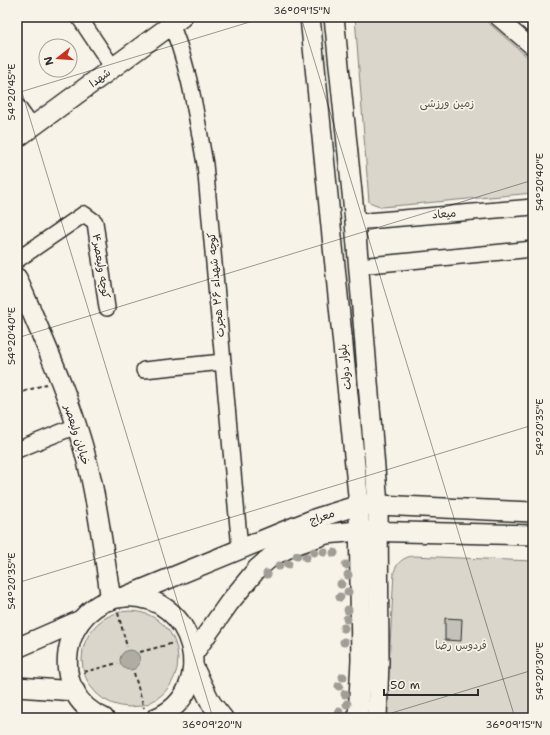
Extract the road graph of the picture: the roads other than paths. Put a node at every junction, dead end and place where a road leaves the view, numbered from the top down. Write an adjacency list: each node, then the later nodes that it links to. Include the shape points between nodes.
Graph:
1 (79, 17): 7 (street)
2 (310, 17): 22 (street, بلوار دولت)
3 (334, 17): 12 (street, بلوار دولت)
4 (497, 17): 6 (street)
5 (174, 20): 7 (street, شهدا); 18 (street, کوچه شهداء ۲۶ هجرت, via 205,164)
6 (533, 48)
7 (113, 68): 9 (street, شهدا)
8 (17, 106): 9 (street)
9 (32, 127): 10 (street, شهدا)
10 (17, 138)
11 (533, 207): 12 (street, میعاد)
12 (356, 222): 15 (street, بلوار دولت)
13 (533, 249): 15 (street)
14 (17, 260): 17 (street, کوچه ولیعصر۴, via 84,214 94,222)
15 (359, 266): 23 (street, بلوار دولت)
16 (17, 278): 20 (street, خیابان ولیعصر, via 45,342)
17 (107, 308)
18 (223, 362): 19 (street); 28 (street, کوچه شهداء ۲۶ هجرت)
19 (144, 370)
20 (76, 426): 21 (street); 29 (street, خیابان ولیعصر, via 92,482)
21 (17, 450)
22 (359, 505): 23 (street, معراج); 25 (street, بلوار دولت); 28 (street, معراج, via 317,518)
23 (378, 505): 24 (street, معراج); 26 (street, بلوار دولت)
24 (533, 512)
25 (358, 531): 26 (street, معراج); 32 (street, معراج, via 326,534 287,548 266,560 245,582); 33 (street, بلوار دولت)
26 (378, 531): 27 (street, معراج); 33 (street, بلوار دولت)
27 (533, 535)
28 (240, 549): 29 (street, معراج)
29 (118, 598): 30 (street, معراج, via 100,604); 32 (street, via 142,598 158,604 177,618 184,627)
30 (81, 620): 31 (street); 35 (street, via 74,630 67,655 67,668)
31 (17, 648)
32 (192, 653): 36 (street, معراج, via 190,678 186,690 170,709); 38 (street, via 208,698)
33 (370, 660): 39 (street, بلوار دولت); 40 (street, بلوار دولت)
34 (17, 687): 35 (street)
35 (76, 698): 37 (street)
36 (150, 715)
37 (104, 718)
38 (223, 718)
39 (358, 718)
40 (377, 718)

